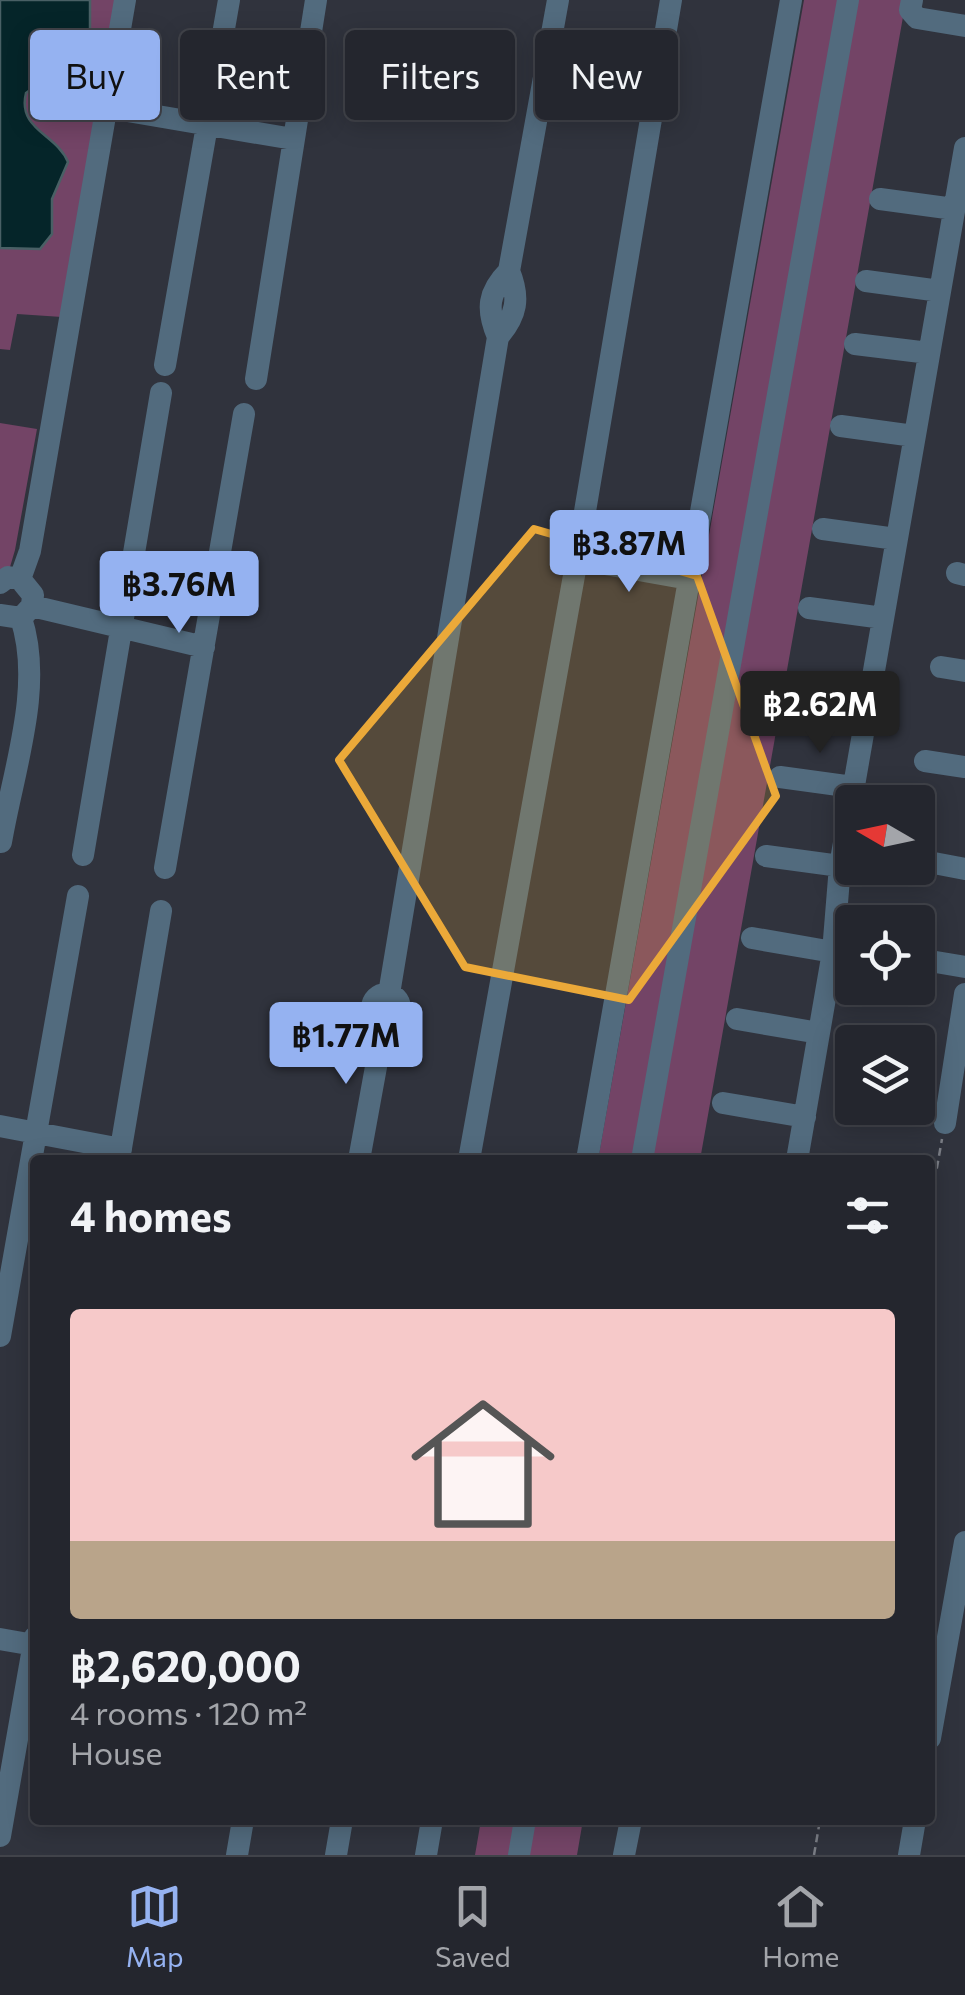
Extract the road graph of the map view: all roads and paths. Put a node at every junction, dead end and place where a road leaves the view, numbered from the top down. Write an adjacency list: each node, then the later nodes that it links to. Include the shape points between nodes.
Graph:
1 (125, 0): 10 (street)
2 (229, 0): 13 (street)
3 (316, 0): 14 (street)
4 (558, 0): 71 (street, via 509,271 518,291 514,319 498,337 389,994 372,1006 384,1023)
5 (671, 0): 30 (street)
6 (791, 0): 31 (street)
7 (848, 0): 74 (street)
8 (912, 0): 9 (street, via 917,18)
9 (965, 26)
10 (119, 30)
11 (160, 116): 13 (street)
12 (102, 120): 32 (street, via 30,551)
13 (208, 124): 14 (street); 22 (street)
14 (293, 139): 23 (street)
15 (965, 148): 17 (street)
16 (880, 198): 17 (street)
17 (954, 208): 19 (street)
18 (866, 281): 19 (street)
19 (940, 291): 21 (street)
20 (855, 344): 21 (street)
21 (929, 354): 27 (street)
22 (165, 365)
23 (256, 379)
24 (161, 393): 36 (street)
25 (244, 414): 37 (street)
26 (840, 426): 27 (street)
27 (914, 436): 29 (street)
28 (822, 530): 29 (street)
29 (896, 540): 35 (street)
30 (577, 559): 31 (street); 72 (street)
31 (689, 578): 73 (street)
32 (10, 581): 34 (street, via 33,595)
33 (809, 608): 35 (street)
34 (17, 613): 36 (street); 47 (street, via 30,646 30,678)
35 (883, 618): 41 (street)
36 (120, 630): 37 (street); 48 (street)
37 (204, 647): 52 (street)
38 (941, 667): 39 (street)
39 (965, 670)
40 (795, 689): 41 (street)
41 (869, 699): 46 (street)
42 (925, 760): 43 (street)
43 (965, 767)
44 (780, 777): 45 (street)
45 (838, 785)
46 (853, 785)
47 (1, 842)
48 (82, 855)
49 (766, 856): 51 (street)
50 (935, 863): 53 (street)
51 (835, 865)
52 (165, 868)
53 (965, 869)
54 (838, 885): 58 (street)
55 (78, 896): 68 (street)
56 (161, 911): 69 (street)
57 (752, 938): 58 (street)
58 (833, 952): 63 (street)
59 (935, 962): 60 (street)
60 (965, 967)
61 (965, 994): 66 (street)
62 (738, 1019): 63 (street)
63 (819, 1033): 65 (street)
64 (723, 1102): 65 (street)
65 (804, 1117): 75 (street)
66 (945, 1123): 77 (path)
67 (0, 1126): 68 (street)
68 (36, 1132): 69 (street); 70 (street)
69 (120, 1154)
70 (32, 1155)
71 (360, 1155)
72 (470, 1155)
73 (588, 1155)
74 (643, 1155)
75 (798, 1155)
76 (30, 1166): 78 (street)
77 (935, 1180)
78 (0, 1336)
79 (965, 1542): 83 (street)
80 (0, 1639): 81 (street)
81 (30, 1644)
82 (30, 1667): 91 (street)
83 (935, 1710)
84 (242, 1825): 92 (street)
85 (341, 1825): 93 (street)
86 (431, 1825): 94 (street)
87 (524, 1825): 95 (street)
88 (630, 1825): 96 (street)
89 (819, 1825): 97 (path)
90 (915, 1825): 98 (street)
91 (0, 1836)
92 (237, 1855)
93 (336, 1855)
94 (426, 1855)
95 (519, 1855)
96 (624, 1855)
97 (814, 1855)
98 (909, 1855)

